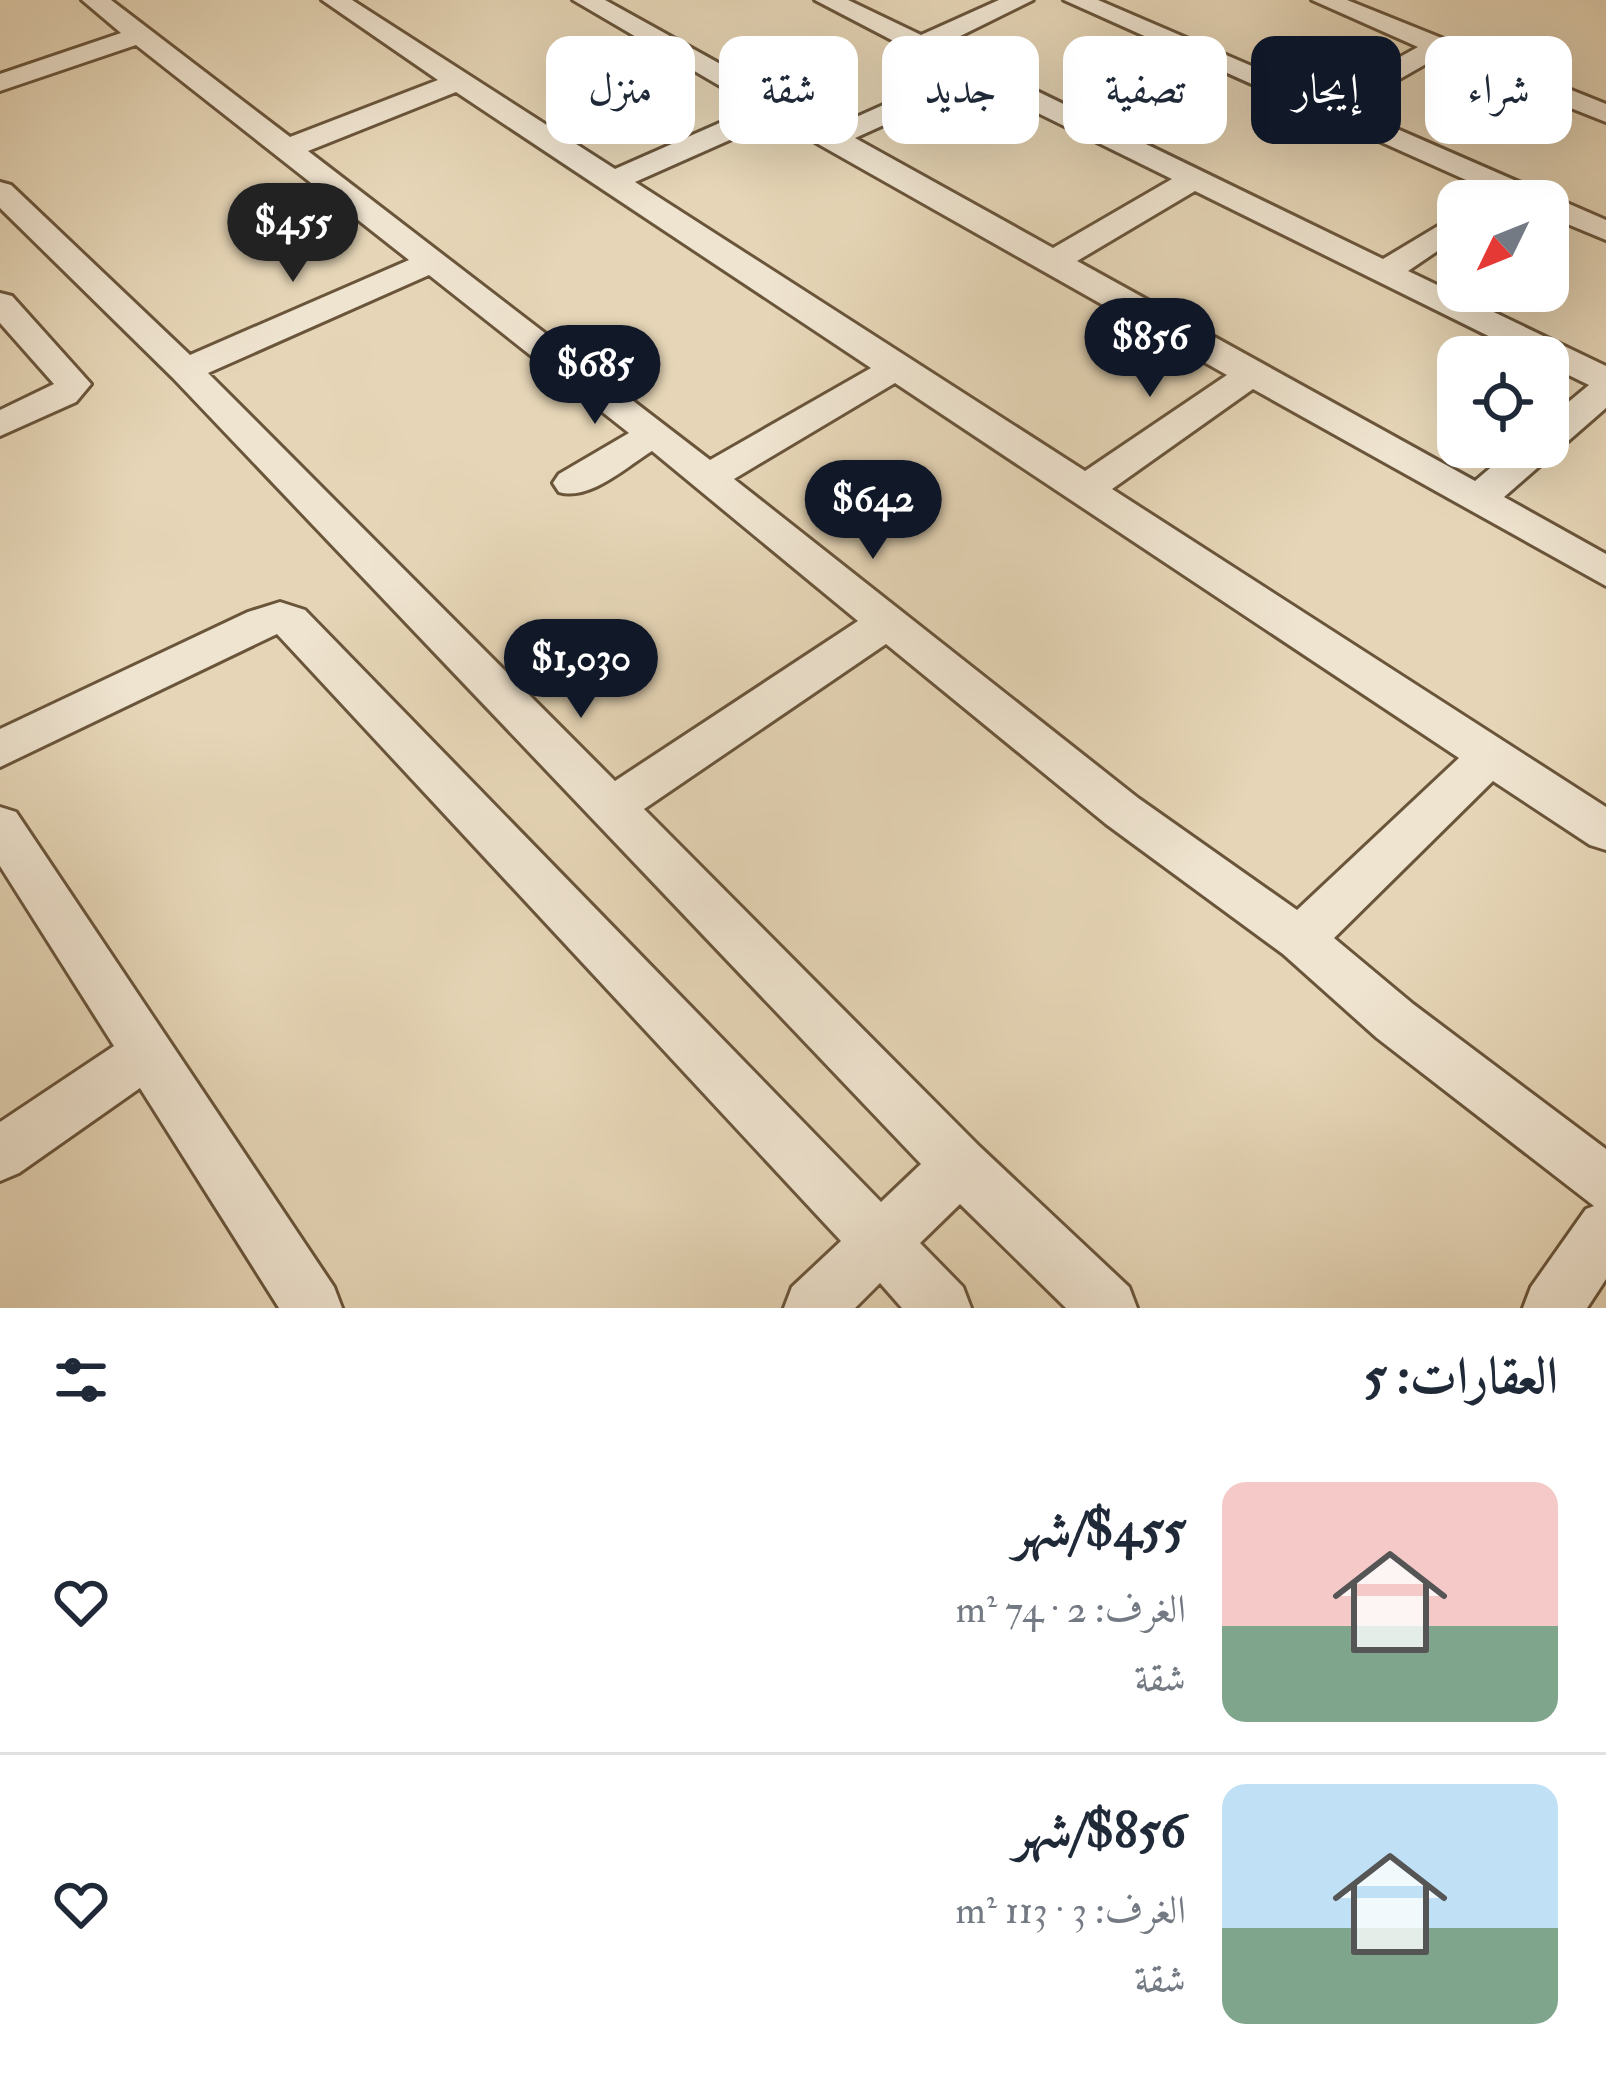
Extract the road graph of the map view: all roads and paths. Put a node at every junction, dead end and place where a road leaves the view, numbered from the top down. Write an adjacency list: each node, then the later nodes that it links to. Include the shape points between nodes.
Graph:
1 (94, 0): 8 (street)
2 (335, 0): 14 (street)
3 (828, 0): 9 (street)
4 (1020, 0): 10 (street)
5 (1077, 0): 13 (street)
6 (1325, 0): 11 (street)
7 (608, 4): 12 (street)
8 (140, 35): 15 (street); 22 (street)
9 (899, 36)
10 (941, 36)
11 (1425, 42)
12 (719, 74)
13 (1251, 75)
14 (459, 81): 22 (street); 25 (street)
15 (0, 83)
16 (1572, 101): 18 (street)
17 (1039, 105): 23 (street)
18 (1606, 114)
19 (719, 135): 25 (street)
20 (1401, 143): 24 (street)
21 (839, 144): 30 (street)
22 (284, 150): 31 (street)
23 (1192, 180): 30 (street); 32 (street)
24 (1478, 180)
25 (613, 181): 34 (street)
26 (9, 211): 35 (street)
27 (1569, 214): 28 (street)
28 (1606, 231)
29 (1437, 237): 32 (street)
30 (1056, 260): 36 (street)
31 (429, 263): 35 (street); 40 (street)
32 (1386, 271): 37 (street)
33 (0, 303): 39 (street, via 74,384)
34 (896, 368): 42 (street); 44 (street)
35 (185, 370): 50 (street)
36 (1255, 372): 44 (street); 45 (street)
37 (1606, 384): 38 (street)
38 (1569, 418)
39 (0, 424)
40 (655, 434): 42 (street); 43 (street)
41 (1514, 468): 45 (street)
42 (709, 477): 47 (street)
43 (572, 483)
44 (1086, 489): 49 (street)
45 (1478, 499): 46 (street)
46 (1606, 572)
47 (887, 622): 50 (street); 53 (street, via 1122,811)
48 (0, 749): 59 (street, via 263,623 290,621)
49 (1489, 758): 52 (street); 53 (street)
50 (610, 808): 56 (street)
51 (0, 826): 54 (street)
52 (1606, 832)
53 (1300, 939): 57 (street)
54 (147, 1053): 55 (street); 60 (street)
55 (0, 1154)
56 (960, 1166): 59 (street); 63 (street)
57 (1606, 1183)
58 (1606, 1229): 64 (street)
59 (880, 1244): 61 (street); 62 (street)
60 (313, 1308)
61 (813, 1308)
62 (941, 1308)
63 (1108, 1308)
64 (1552, 1308)

